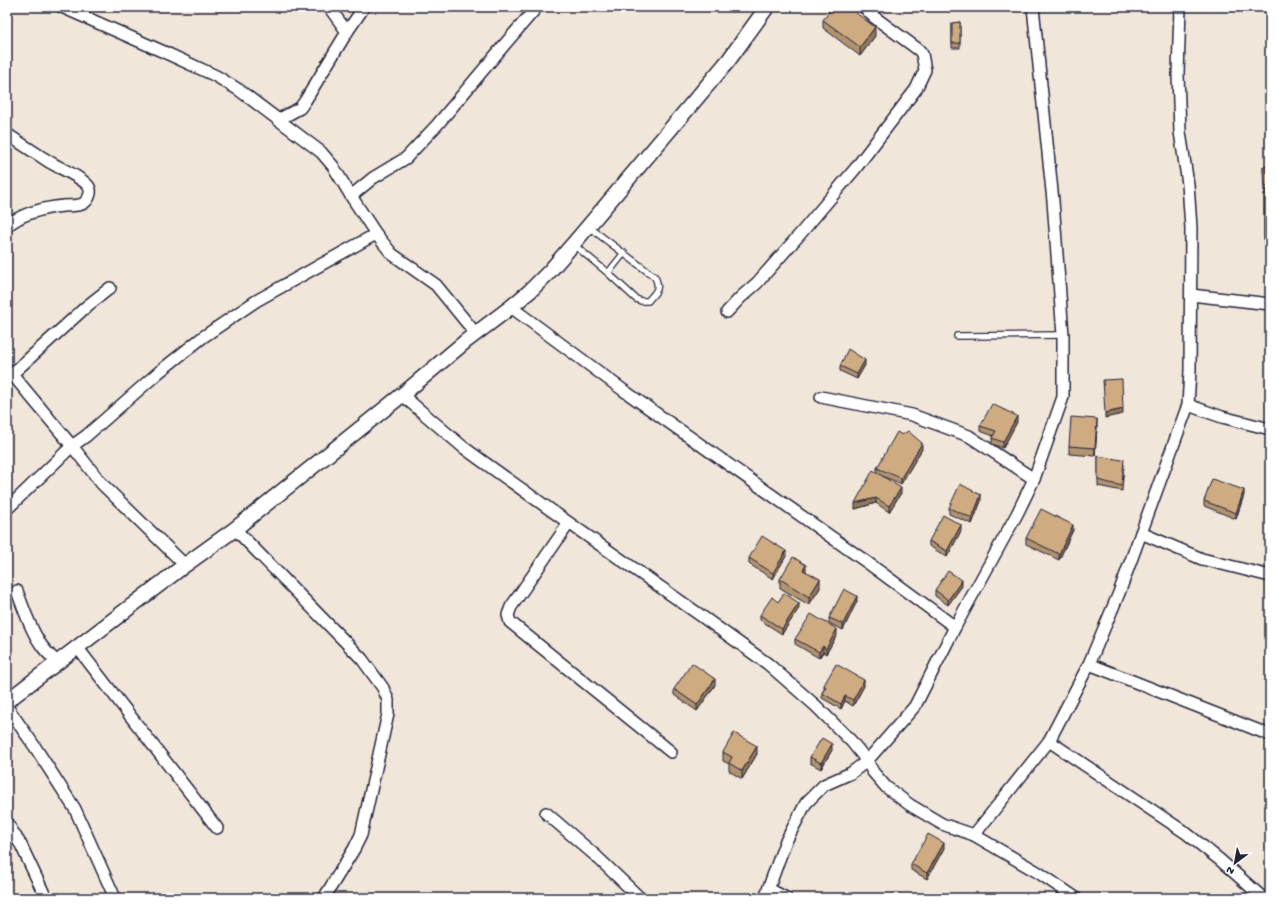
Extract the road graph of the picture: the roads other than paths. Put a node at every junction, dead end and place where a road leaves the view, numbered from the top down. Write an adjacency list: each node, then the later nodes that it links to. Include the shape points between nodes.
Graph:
1 (62, 7): 10 (street, via 216,76)
2 (329, 7): 9 (street)
3 (364, 7): 9 (street)
4 (537, 7): 12 (street, via 406,158 373,178)
5 (767, 7): 14 (street, via 728,61)
6 (864, 7): 23 (street, via 919,50 925,70 916,89 855,169 801,233)
7 (1033, 7): 25 (street, via 1053,201)
8 (1180, 7): 20 (street, via 1180,132 1188,184 1191,228)
9 (347, 32): 10 (street, via 300,108)
10 (278, 120): 12 (street, via 321,152 333,166)
11 (7, 134): 13 (street, via 80,179 90,189 90,193 84,203 77,206 41,210 14,220)
12 (351, 196): 15 (street)
13 (7, 226)
14 (588, 226): 16 (street); 17 (lane)
15 (376, 234): 24 (street, via 392,254 436,284); 32 (street, via 256,301 203,337)
16 (573, 244): 18 (lane); 22 (street, via 549,272)
17 (624, 253): 18 (lane); 18 (lane, via 655,277 658,289 648,301 641,301)
18 (608, 273)
19 (110, 288): 27 (street)
20 (1191, 295): 21 (street); 30 (street)
21 (1270, 304)
22 (511, 307): 24 (street); 41 (street)
23 (727, 312)
24 (476, 334): 28 (street)
25 (1063, 335): 26 (lane); 33 (street, via 1063,397)
26 (956, 336)
27 (9, 376): 32 (street)
28 (402, 395): 35 (street, via 463,447); 36 (street)
29 (821, 397): 33 (street, via 912,415 969,436)
30 (1188, 405): 31 (street); 37 (street)
31 (1270, 429)
32 (72, 446): 34 (street); 38 (street, via 102,484)
33 (1034, 479): 41 (street)
34 (7, 509)
35 (568, 523): 49 (street, via 511,607 508,615 510,622); 50 (street, via 768,664 816,706 851,741)
36 (235, 529): 38 (street); 58 (street, via 362,659 383,688 388,700 388,714 361,835)
37 (1141, 533): 39 (street, via 1202,558); 44 (street)
38 (185, 564): 42 (street)
39 (1270, 576)
40 (17, 591): 43 (street, via 36,636)
41 (955, 627): 50 (street, via 916,706)
42 (77, 647): 43 (street); 53 (street)
43 (57, 662): 45 (street)
44 (1089, 664): 47 (street); 48 (street)
45 (7, 700)
46 (7, 707): 57 (street, via 75,809)
47 (1270, 735)
48 (1048, 741): 54 (street); 62 (street, via 1186,833)
49 (671, 752)
50 (866, 761): 54 (street, via 886,787 910,805 942,824); 55 (street, via 851,773 824,785 806,803 784,843)
51 (546, 812): 59 (street)
52 (7, 823): 56 (street, via 21,845)
53 (217, 828)
54 (974, 835): 61 (street)
55 (767, 893): 60 (street)
56 (46, 898)
57 (115, 898)
58 (324, 898)
59 (640, 898)
60 (786, 898)
61 (1076, 898)
62 (1262, 898)

